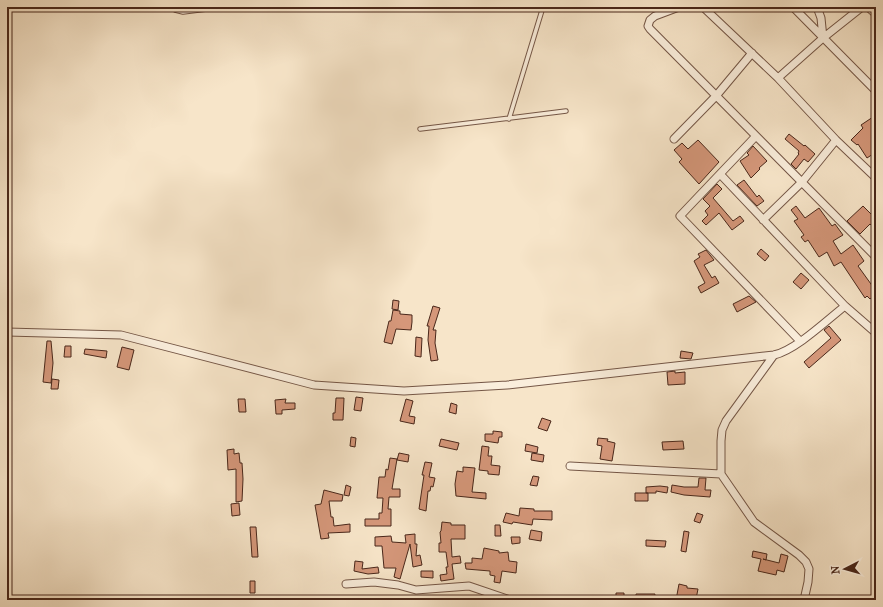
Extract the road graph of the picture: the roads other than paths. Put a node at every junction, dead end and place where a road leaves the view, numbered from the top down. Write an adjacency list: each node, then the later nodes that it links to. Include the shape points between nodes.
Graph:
1 (174, 7): 2 (lane, via 175,10 183,12)
2 (223, 7)
3 (543, 7): 17 (lane)
4 (680, 7): 15 (street, via 653,18 648,26)
5 (703, 7): 12 (street)
6 (793, 7): 11 (street)
7 (817, 7): 11 (street, via 821,18)
8 (862, 7): 11 (street)
9 (868, 7): 10 (street)
10 (876, 14)
11 (822, 38): 13 (street); 14 (street)
12 (752, 53): 13 (street); 15 (street)
13 (778, 78): 21 (street)
14 (876, 91)
15 (716, 96): 19 (street); 20 (street)
16 (566, 111): 17 (lane)
17 (509, 119): 18 (lane)
18 (420, 129)
19 (756, 136): 24 (street); 26 (street)
20 (674, 139)
21 (836, 140): 23 (street); 26 (street)
22 (876, 166): 23 (street)
23 (870, 172): 25 (street)
24 (720, 174): 27 (street); 32 (street, via 680,216)
25 (876, 178)
26 (802, 182): 27 (street); 28 (street)
27 (763, 220): 29 (street)
28 (876, 257)
29 (845, 306): 31 (street); 32 (street)
30 (7, 332): 33 (street, via 121,335 314,385 404,391 507,386)
31 (876, 333)
32 (800, 341): 33 (street, via 781,354)
33 (774, 355): 35 (street, via 726,421 722,430)
34 (570, 466): 35 (street)
35 (721, 474): 38 (street, via 754,522 799,554 806,562 809,569)
36 (346, 584): 37 (street, via 374,582 416,590 468,586)
37 (510, 600)
38 (804, 600)

